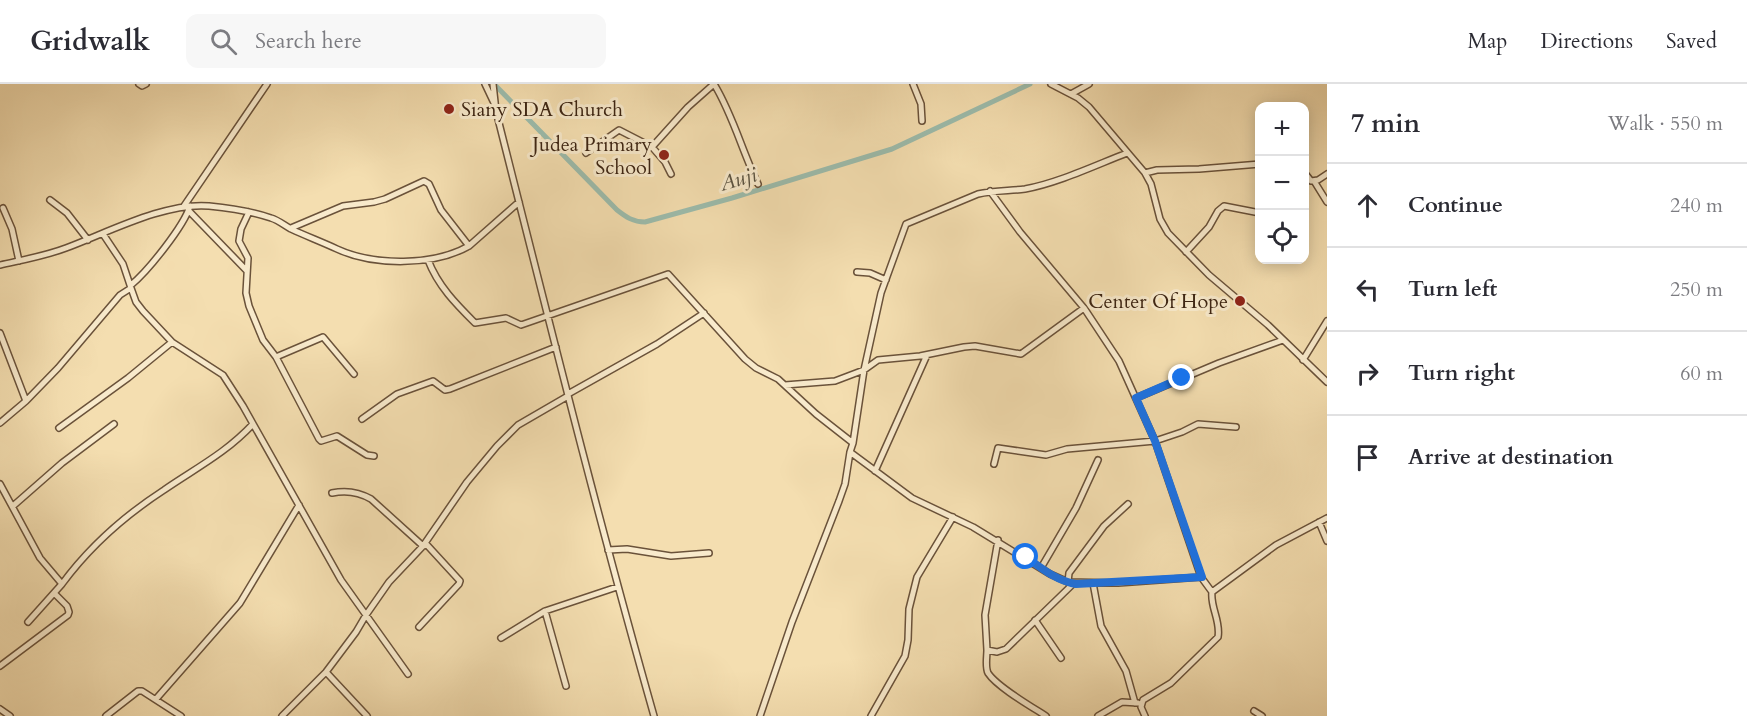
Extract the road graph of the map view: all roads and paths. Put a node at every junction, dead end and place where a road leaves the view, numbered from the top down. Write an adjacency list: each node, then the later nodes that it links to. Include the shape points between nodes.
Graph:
1 (139, 84): 2 (street)
2 (146, 84)
3 (267, 84): 28 (street)
4 (485, 84): 11 (street)
5 (493, 84): 11 (street)
6 (714, 84): 13 (street); 22 (street)
7 (913, 84): 12 (street, via 921,104)
8 (1051, 84): 10 (street)
9 (1089, 84): 10 (street)
10 (1071, 94): 15 (street, via 1089,107)
11 (495, 105): 25 (street)
12 (922, 121)
13 (652, 147): 14 (street, via 619,130); 18 (street)
14 (586, 153)
15 (1128, 153): 17 (street); 23 (street, via 1048,183)
16 (1255, 164): 17 (street)
17 (1145, 173): 35 (street, via 1164,227)
18 (671, 174)
19 (1327, 174): 21 (street)
20 (1309, 178): 21 (street)
21 (1314, 181): 26 (street)
22 (758, 184)
23 (990, 191): 41 (street, via 906,224); 43 (street)
24 (50, 200): 33 (street, via 67,213)
25 (519, 202): 34 (street); 45 (street)
26 (1327, 202)
27 (3, 207): 37 (street)
28 (188, 208): 29 (street, via 206,206); 32 (street); 39 (street); 42 (street, via 182,223)
29 (249, 212): 31 (street, via 273,218); 39 (street, via 239,235 248,258)
30 (1255, 212): 35 (street, via 1221,207)
31 (291, 229): 34 (street, via 343,206 374,202 424,180); 36 (street, via 337,249 376,260)
32 (103, 234): 33 (street); 42 (street, via 123,264)
33 (88, 240): 37 (street)
34 (469, 246): 36 (street)
35 (1186, 252): 48 (street)
36 (428, 260): 45 (street, via 434,276 453,302 475,323 506,318 520,325)
37 (19, 261): 38 (street)
38 (0, 265)
39 (247, 271): 52 (street, via 249,306 263,340)
40 (857, 272): 41 (street)
41 (886, 280): 54 (street)
42 (131, 286): 49 (street, via 136,302); 60 (street)
43 (1084, 308): 51 (street, via 1021,354 975,346); 59 (street, via 1119,361)
44 (704, 313): 45 (street, via 664,273); 57 (street, via 756,368); 58 (street)
45 (548, 315): 50 (street)
46 (1327, 321): 53 (street)
47 (0, 333): 60 (street)
48 (1283, 340): 53 (street); 59 (street)
49 (172, 342): 64 (street, via 223,375); 66 (street)
50 (556, 347): 58 (street); 61 (street, via 450,389 445,390 433,381 397,394)
51 (927, 355): 54 (street, via 878,360); 73 (street)
52 (276, 357): 55 (street, via 323,336); 70 (street, via 319,440 337,436)
53 (1303, 360): 56 (street)
54 (864, 370): 57 (street, via 835,381); 68 (street)
55 (354, 374)
56 (1327, 382)
57 (785, 385): 68 (street)
58 (568, 395): 84 (street, via 523,421 508,435 467,482); 85 (street)
59 (1136, 398): 67 (street)
60 (26, 401): 62 (street)
61 (362, 419)
62 (0, 423)
63 (114, 424): 78 (street)
64 (253, 424): 77 (street); 91 (street, via 229,448 121,520 78,561)
65 (1236, 427): 67 (street, via 1198,424)
66 (59, 428)
67 (1155, 441): 72 (street, via 1067,449 1046,455 998,448); 88 (street)
68 (853, 442): 69 (street)
69 (850, 452): 73 (street); 117 (street, via 839,501)
70 (374, 456)
71 (1098, 460): 87 (street)
72 (994, 464)
73 (875, 471): 79 (street, via 912,498)
74 (0, 484): 78 (street)
75 (332, 493): 84 (street, via 345,491 371,499)
76 (1128, 504): 89 (street, via 1104,526 1069,573)
77 (299, 505): 96 (street); 107 (street, via 240,603)
78 (13, 506): 91 (street, via 40,558)
79 (953, 517): 82 (street); 118 (street, via 917,577 909,609 905,656)
80 (1327, 518): 81 (street)
81 (1319, 522): 83 (street); 93 (street, via 1276,545)
82 (998, 540): 87 (street); 101 (street, via 985,615)
83 (1327, 542)
84 (423, 546): 96 (street, via 389,582); 99 (street, via 433,550 460,581)
85 (608, 550): 86 (street, via 670,556); 92 (street)
86 (709, 553)
87 (1041, 568): 89 (street)
88 (1202, 577): 90 (street); 93 (street)
89 (1071, 583): 90 (street); 97 (street, via 1067,592)
90 (1093, 583): 108 (street, via 1101,626 1126,671)
91 (62, 584): 94 (street)
92 (617, 587): 95 (street); 116 (street)
93 (1212, 592): 108 (street, via 1218,637 1171,683)
94 (54, 593): 98 (street); 103 (street, via 67,606 68,615)
95 (545, 611): 100 (street); 106 (street)
96 (366, 615): 104 (street); 105 (street)
97 (1035, 620): 101 (street, via 1003,651); 102 (street)
98 (28, 622)
99 (419, 627)
100 (501, 638)
101 (987, 650): 119 (street, via 989,674)
102 (1061, 658)
103 (0, 666)
104 (326, 672): 114 (street); 115 (street)
105 (408, 674)
106 (566, 686)
107 (156, 699): 112 (street, via 138,691); 113 (street)
108 (1138, 703): 120 (street, via 1122,702); 121 (street)
109 (0, 709): 111 (street)
110 (1254, 711): 122 (street)
111 (10, 716)
112 (106, 716)
113 (181, 716)
114 (282, 716)
115 (367, 716)
116 (654, 716)
117 (760, 716)
118 (871, 716)
119 (1046, 716)
120 (1098, 716)
121 (1145, 716)
122 (1262, 716)

